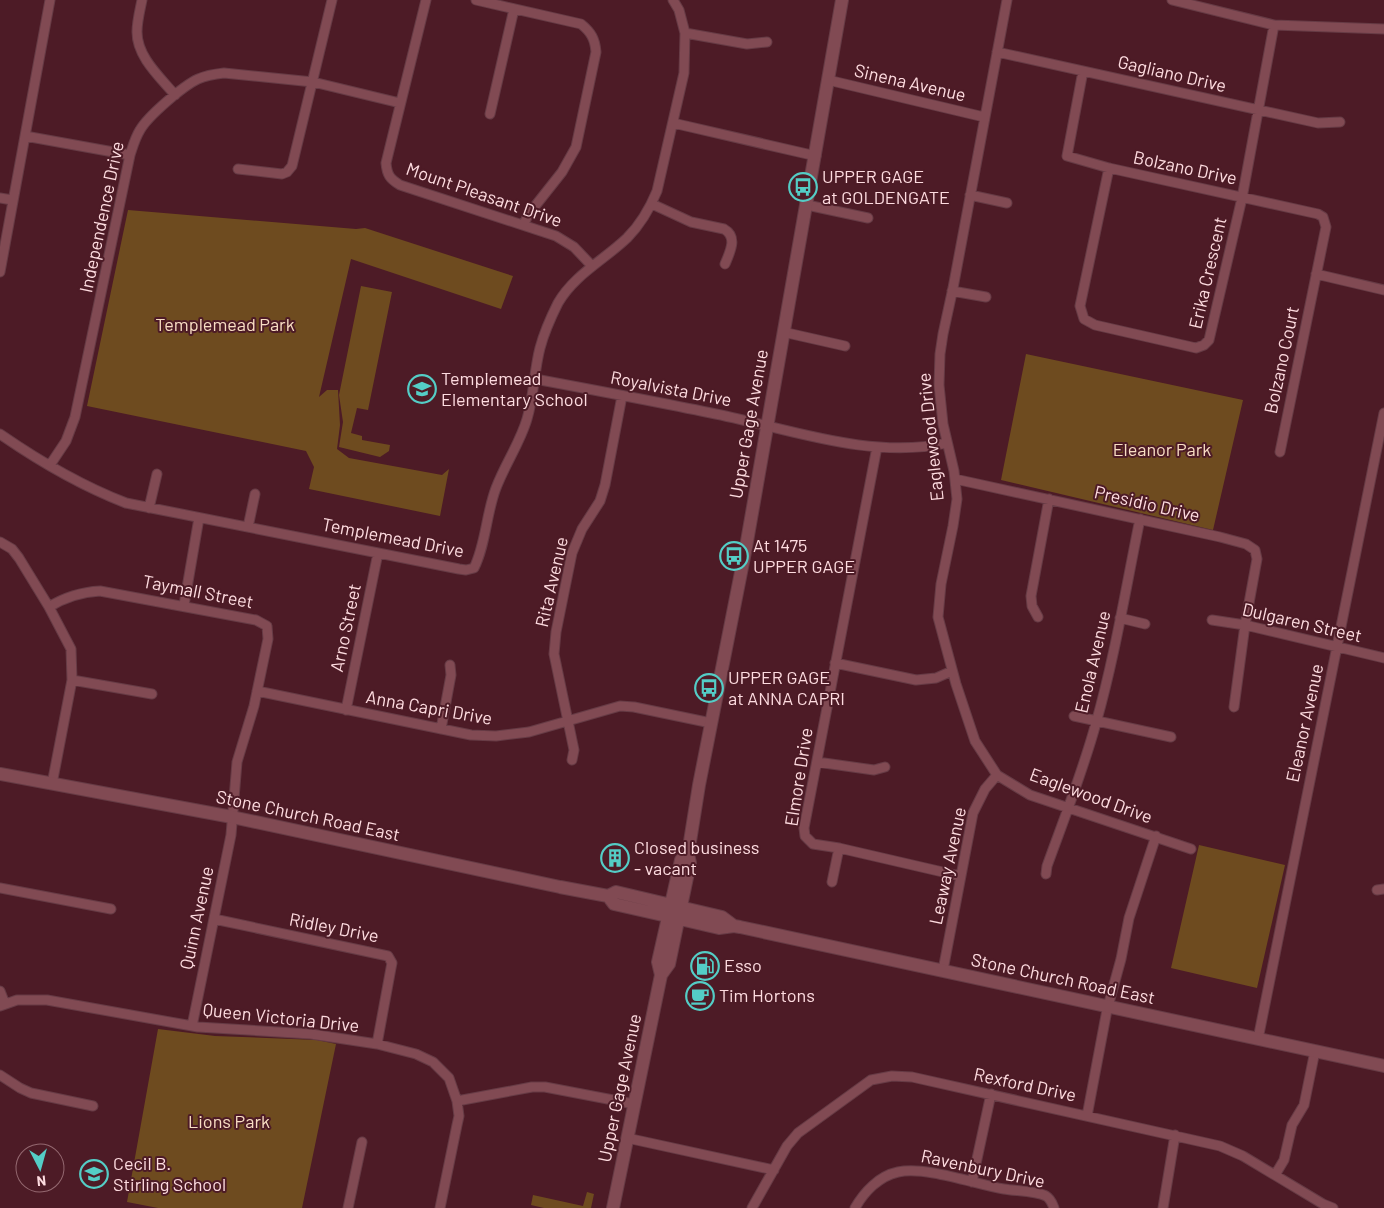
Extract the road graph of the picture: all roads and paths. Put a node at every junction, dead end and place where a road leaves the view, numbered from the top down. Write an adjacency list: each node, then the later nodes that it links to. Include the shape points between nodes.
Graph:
1 (50, 0): 26 (street)
2 (142, 0): 19 (street, via 138,44 144,57)
3 (332, 0): 18 (street)
4 (426, 0): 20 (street, Mount Pleasant Drive)
5 (476, 0): 10 (street)
6 (673, 0): 13 (street, Templemead Drive)
7 (842, 0): 17 (main road, Upper Gage Avenue)
8 (1007, 0): 15 (street, Eaglewood Drive)
9 (1172, 0): 11 (street)
10 (514, 9): 22 (street); 39 (street, via 581,24 593,36 596,52 576,147)
11 (1274, 25): 12 (street); 21 (street)
12 (1384, 29)
13 (685, 33): 14 (street, via 747,44); 25 (street, Templemead Drive, via 684,73)
14 (767, 42)
15 (997, 52): 16 (street, Gagliano Drive); 23 (street, Eaglewood Drive)
16 (1084, 70): 21 (street, Gagliano Drive); 29 (street, Bolzano Drive, via 1067,156)
17 (828, 80): 23 (street, Sinena Avenue); 28 (main road, Upper Gage Avenue)
18 (312, 82): 19 (street, Independence Drive, via 211,74 196,80); 20 (street, Independence Drive); 30 (street, via 290,169 282,174)
19 (175, 96): 27 (street, Independence Drive, via 146,121)
20 (400, 103): 39 (street, Mount Pleasant Drive, via 386,163 392,180)
21 (1259, 110): 24 (street, Gagliano Drive, via 1318,123); 33 (street)
22 (490, 114)
23 (984, 117): 31 (street, Eaglewood Drive)
24 (1340, 122)
25 (673, 123): 28 (street); 36 (street, Templemead Drive)
26 (25, 136): 27 (street); 34 (street)
27 (130, 155): 57 (street, Independence Drive, via 75,417 66,441)
28 (816, 156): 37 (main road, Upper Gage Avenue)
29 (1109, 168): 33 (street, Bolzano Drive); 33 (street, Erika Crescent, via 1080,306 1084,319 1095,325 1196,348 1209,340)
30 (238, 169)
31 (970, 194): 35 (street); 45 (street, Eaglewood Drive)
32 (0, 198): 34 (street)
33 (1242, 198): 43 (street, Bolzano Drive, via 1323,217 1326,227)
34 (12, 200): 42 (street)
35 (1006, 203)
36 (652, 204): 40 (street, via 691,222 728,231 732,246); 41 (street, Templemead Drive, via 627,238)
37 (807, 205): 38 (street); 47 (main road, Upper Gage Avenue)
38 (868, 218)
39 (524, 224): 41 (street, Mount Pleasant Drive, via 563,240)
40 (725, 264)
41 (592, 266): 49 (street, Templemead Drive, via 569,287 559,302 540,349)
42 (0, 272)
43 (1316, 274): 44 (street); 56 (street, Bolzano Court)
44 (1384, 290)
45 (952, 291): 46 (street); 54 (street, Eaglewood Drive, via 944,325 939,384)
46 (986, 297)
47 (783, 332): 48 (street); 52 (main road, Upper Gage Avenue)
48 (844, 346)
49 (536, 379): 50 (street, Royalvista Drive); 67 (street, Templemead Drive, via 527,419 496,487 474,568 459,569)
50 (622, 396): 52 (street, Royalvista Drive); 87 (street, Rita Avenue, via 606,486 572,553 554,645 554,662)
51 (1384, 413): 75 (street, Eleanor Avenue)
52 (766, 425): 55 (street, Royalvista Drive); 88 (main road, Upper Gage Avenue)
53 (2, 439): 57 (street, Templemead Drive)
54 (947, 443): 55 (street, Royalvista Drive, via 912,448); 59 (street, Eaglewood Drive)
55 (877, 447): 77 (street, Elmore Drive)
56 (1280, 452)
57 (50, 465): 62 (street, Templemead Drive, via 101,493)
58 (157, 474): 62 (street)
59 (955, 479): 61 (street, Presidio Drive); 79 (street, Eaglewood Drive, via 953,526 938,604 938,617)
60 (255, 494): 65 (street)
61 (1049, 499): 64 (street, Presidio Drive); 70 (street, via 1031,596)
62 (149, 508): 63 (street, Templemead Drive)
63 (199, 518): 65 (street, Templemead Drive); 68 (street)
64 (1140, 519): 71 (street, Enola Avenue); 74 (street, Presidio Drive, via 1246,544 1255,550 1257,560)
65 (248, 527): 67 (street, Templemead Drive)
66 (0, 542): 69 (street, via 19,558)
67 (378, 553): 84 (street, Arno Street)
68 (184, 605): 69 (street, Taymall Street, via 100,591 75,595); 81 (street, Taymall Street, via 256,620 267,626 268,639)
69 (49, 607): 80 (street, via 68,640)
70 (1038, 617)
71 (1120, 618): 73 (street); 86 (street, Enola Avenue)
72 (1212, 620): 74 (street, Dulgaren Street)
73 (1145, 624)
74 (1245, 625): 75 (street, Dulgaren Street); 83 (street)
75 (1338, 647): 76 (street, Dulgaren Street); 114 (street, Eleanor Avenue)
76 (1384, 658)
77 (836, 663): 79 (street, via 916,680 936,678); 92 (street, Elmore Drive)
78 (450, 665): 89 (street, via 451,676)
79 (952, 671): 95 (street, Eaglewood Drive, via 975,741)
80 (72, 680): 82 (street); 96 (street)
81 (257, 691): 84 (street, Anna Capri Drive); 98 (street, Taymall Street, via 237,762)
82 (152, 694)
83 (1234, 707)
84 (346, 710): 89 (street, Anna Capri Drive)
85 (1074, 716): 86 (street)
86 (1097, 720): 90 (street); 97 (street, Enola Avenue)
87 (568, 722): 88 (street, Anna Capri Drive, via 606,709 628,706); 89 (street, Anna Capri Drive, via 496,736); 91 (street, Rita Avenue, via 574,750)
88 (711, 723): 107 (main road, Upper Gage Avenue, via 688,854 681,860)
89 (441, 729)
90 (1171, 737)
91 (572, 760)
92 (817, 762): 93 (street, via 874,770); 100 (street, Elmore Drive, via 804,836 813,844)
93 (885, 767)
94 (0, 774): 96 (main road, Stone Church Road East)
95 (997, 775): 97 (street, Eaglewood Drive, via 1030,795); 103 (street, Leaway Avenue, via 973,813)
96 (52, 784): 98 (main road, Stone Church Road East)
97 (1067, 809): 99 (street, Eaglewood Drive); 102 (street, Enola Avenue)
98 (232, 817): 107 (main road, Stone Church Road East, via 608,896 616,892); 108 (street, Quinn Avenue)
99 (1156, 836): 101 (street, Eaglewood Drive); 112 (street, via 1128,918)
100 (839, 848): 103 (street, Elmore Drive); 104 (street)
101 (1191, 849)
102 (1046, 874)
103 (960, 876): 109 (street, Leaway Avenue)
104 (832, 882)
105 (0, 888): 106 (street)
106 (111, 909)
107 (674, 912): 109 (main road, Stone Church Road East, via 719,928 734,926); 121 (main road, Upper Gage Avenue, via 669,964 662,976)
108 (214, 919): 113 (street, Quinn Avenue); 115 (street, Ridley Drive, via 388,956 392,968)
109 (943, 970): 112 (main road, Stone Church Road East)
110 (0, 991): 111 (street)
111 (2, 1005): 113 (street, Queen Victoria Drive, via 17,1000 47,1000)
112 (1108, 1007): 114 (main road, Stone Church Road East); 123 (street)
113 (192, 1026): 115 (street, Queen Victoria Drive, via 312,1034)
114 (1258, 1039): 116 (main road, Stone Church Road East)
115 (376, 1044): 120 (street, Queen Victoria Drive, via 416,1054 433,1062 446,1074)
116 (1315, 1051): 117 (main road, Stone Church Road East); 128 (street, via 1304,1105 1292,1125 1284,1160)
117 (1384, 1066)
118 (0, 1075): 122 (street, via 31,1093)
119 (991, 1094): 123 (street, Rexford Drive); 127 (street, Rexford Drive, via 912,1077 871,1080 798,1133); 129 (street)
120 (458, 1101): 121 (street, via 545,1087); 131 (street, Queen Victoria Drive, via 458,1125)
121 (634, 1104): 125 (main road, Upper Gage Avenue)
122 (93, 1106)
123 (1088, 1116): 124 (street, Rexford Drive)
124 (1175, 1136): 128 (street, Rexford Drive, via 1220,1146); 136 (street)
125 (627, 1138): 127 (street); 132 (main road, Upper Gage Avenue)
126 (362, 1142): 130 (street)
127 (774, 1170): 133 (street, Rexford Drive)
128 (1275, 1175): 137 (street, Rexford Drive)
129 (972, 1182): 134 (street, Ravenbury Drive, via 915,1170 898,1172 866,1192); 135 (street, Ravenbury Drive, via 1045,1195)
130 (348, 1208)
131 (440, 1208)
132 (613, 1208)
133 (752, 1208)
134 (855, 1208)
135 (1054, 1208)
136 (1163, 1208)
137 (1333, 1208)

